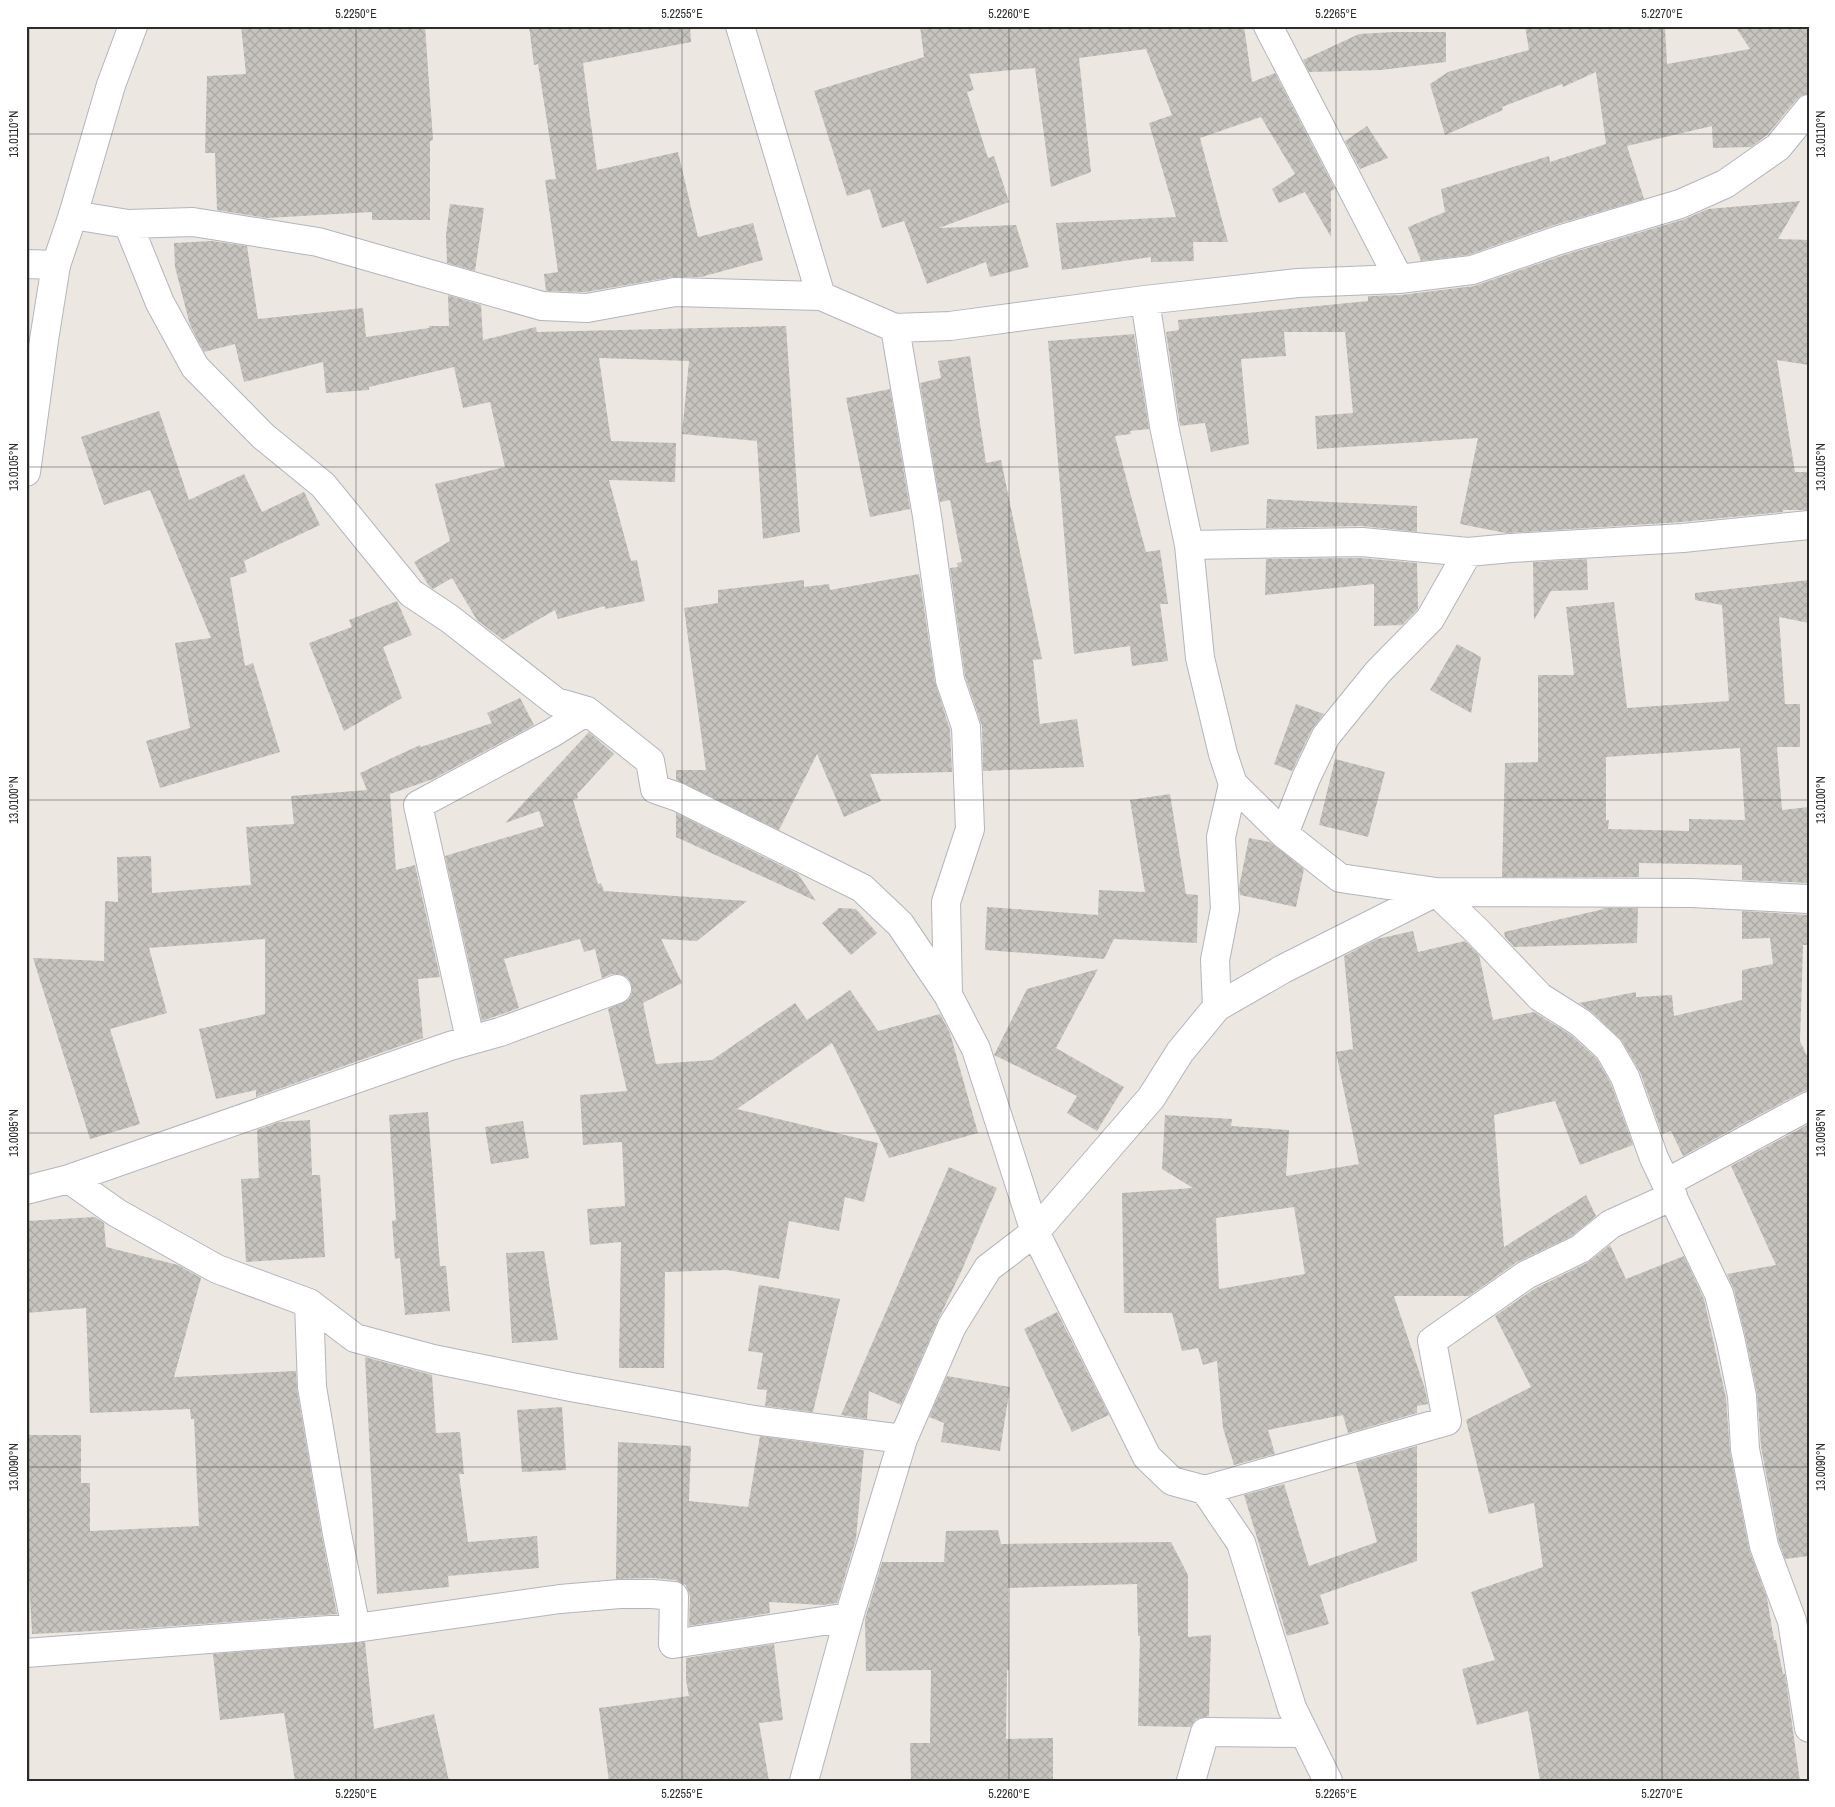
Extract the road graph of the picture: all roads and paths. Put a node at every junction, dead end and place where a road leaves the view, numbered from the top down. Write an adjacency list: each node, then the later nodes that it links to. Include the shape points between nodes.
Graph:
1 (133, 26): 5 (street, via 111,84)
2 (740, 26): 10 (street)
3 (1268, 26): 9 (street)
4 (1809, 109): 9 (street, via 1778,147 1725,184 1680,204 1558,240 1472,270)
5 (73, 215): 6 (street); 8 (street)
6 (128, 224): 10 (street, via 193,222 318,242 542,306 587,308 675,292); 17 (street, via 160,303 195,367 264,436 323,485 411,593 450,619 556,702)
7 (26, 264): 8 (street)
8 (56, 265): 13 (street)
9 (1399, 279): 11 (street, via 1298,283)
10 (821, 296): 12 (street)
11 (1145, 300): 12 (street, via 950,326); 15 (street, via 1164,426)
12 (895, 328): 23 (street, via 927,516 950,680 966,727 970,830 946,902)
13 (26, 472)
14 (1809, 525): 16 (street, via 1683,538)
15 (1189, 545): 16 (street, via 1362,542); 18 (street, via 1200,658)
16 (1468, 552): 19 (street, via 1430,619 1378,672 1326,736)
17 (587, 711): 23 (street, via 650,761 655,790 678,798 862,888 900,924); 25 (street, via 418,805)
18 (1233, 784): 19 (street); 24 (street, via 1221,837 1225,909 1216,960)
19 (1284, 834): 20 (street, via 1340,878)
20 (1436, 892): 21 (street, via 1683,893); 24 (street, via 1283,969); 29 (street, via 1540,997 1581,1023 1609,1049 1625,1077 1654,1158)
21 (1809, 898)
22 (617, 989): 25 (street, via 500,1032)
23 (948, 995): 30 (street, via 976,1049)
24 (1217, 1007): 30 (street, via 1180,1052 1152,1098)
25 (470, 1039): 27 (street)
26 (1809, 1106): 29 (street)
27 (69, 1179): 28 (street); 31 (street, via 117,1213 217,1269)
28 (26, 1190)
29 (1670, 1190): 33 (street, via 1611,1224 1580,1249 1526,1275 1432,1341 1447,1420); 35 (street, via 1719,1294 1742,1396 1745,1448 1764,1546)
30 (1035, 1232): 32 (street, via 988,1268 952,1326); 33 (street, via 1147,1456 1172,1481)
31 (309, 1303): 32 (street, via 355,1338 433,1358 754,1420); 36 (street, via 312,1387)
32 (902, 1439): 34 (street)
33 (1205, 1490): 39 (street, via 1241,1543 1292,1708)
34 (849, 1617): 36 (street, via 672,1644 674,1596 620,1594 560,1599); 40 (street)
35 (1800, 1620): 38 (street)
36 (356, 1628): 37 (street)
37 (26, 1653)
38 (1809, 1728)
39 (1304, 1733): 41 (street, via 1205,1732); 42 (street)
40 (804, 1781)
41 (1192, 1781)
42 (1328, 1781)

